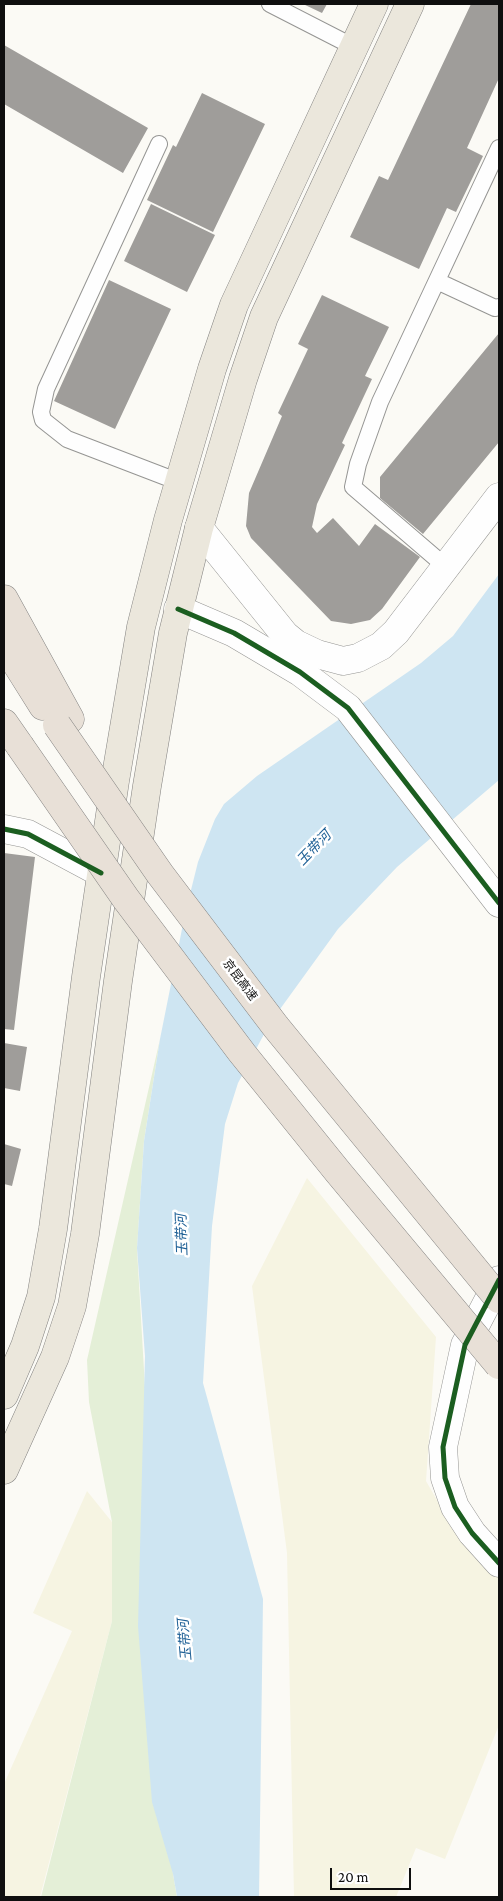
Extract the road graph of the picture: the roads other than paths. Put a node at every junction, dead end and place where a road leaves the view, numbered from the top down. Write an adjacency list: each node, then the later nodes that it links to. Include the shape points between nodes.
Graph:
1 (270, 4): 4 (lane)
2 (374, 4): 4 (main road)
3 (410, 4): 11 (main road, via 264,317)
4 (354, 47): 9 (main road, via 234,305)
5 (159, 144): 9 (lane, via 46,389 41,412 43,420 67,439)
6 (499, 148): 7 (lane)
7 (437, 281): 8 (lane); 12 (lane, via 380,402 353,487)
8 (499, 307)
9 (179, 482): 19 (main road, via 141,627)
10 (499, 497): 12 (street)
11 (199, 528): 12 (street, via 285,635 296,644 330,659 358,658 381,646 396,632); 14 (main road)
12 (445, 566)
13 (4, 599): 16 (highway)
14 (178, 609): 20 (street, via 234,633 300,672 348,708); 25 (main road, via 141,825 85,1234 72,1306 55,1357)
15 (4, 644): 16 (highway)
16 (63, 722): 22 (highway, 京昆高速, bridge, via 161,858 179,899 294,1049)
17 (9, 732): 23 (highway, bridge, via 126,899 242,1054)
18 (4, 829): 19 (street, via 28,834)
19 (101, 873): 24 (main road, via 41,1298)
20 (499, 903)
21 (499, 1280): 26 (street, via 465,1345 443,1447 445,1478 455,1507 472,1533)
22 (499, 1299)
23 (499, 1364)
24 (4, 1395)
25 (4, 1470)
26 (499, 1563)

